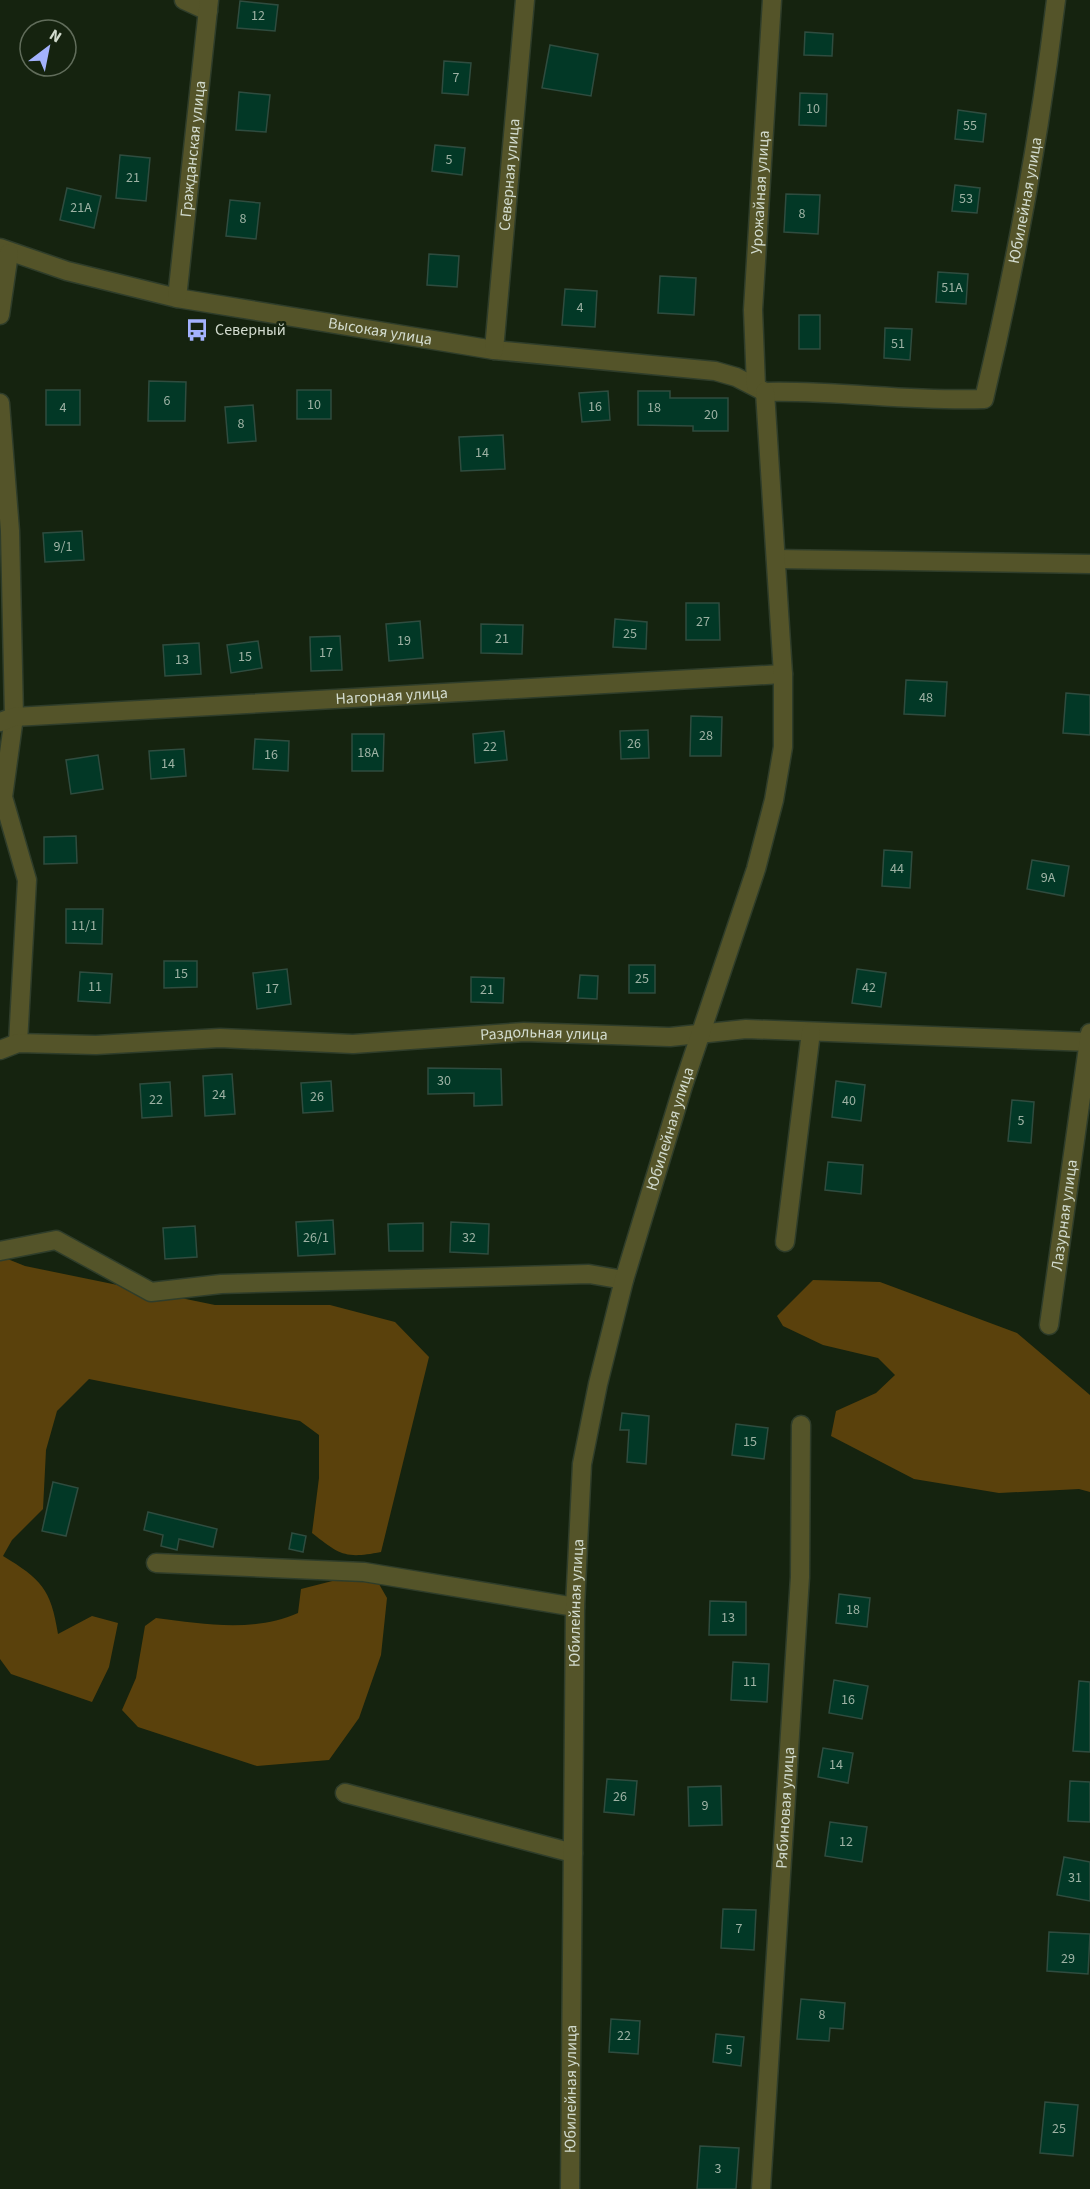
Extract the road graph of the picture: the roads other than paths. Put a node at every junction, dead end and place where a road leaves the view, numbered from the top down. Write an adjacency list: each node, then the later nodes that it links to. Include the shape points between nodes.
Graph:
1 (184, 0): 5 (street)
2 (525, 0): 10 (street, Северная улица)
3 (772, 0): 11 (street, Урожайная улица, via 753,310)
4 (1056, 0): 11 (street, Юбилейная улица, via 1043,103 984,399)
5 (209, 5): 8 (street, Гражданская улица)
6 (5, 250): 7 (street); 8 (street, Высокая улица, via 67,271)
7 (1, 284): 9 (street)
8 (177, 298): 10 (street, Высокая улица)
9 (0, 315)
10 (494, 350): 11 (street, Высокая улица, via 715,371)
11 (760, 389): 14 (street, Урожайная улица)
12 (0, 403): 13 (street)
13 (5, 531): 17 (street)
14 (776, 559): 15 (street); 16 (street, Урожайная улица)
15 (1090, 564)
16 (783, 674): 17 (street, Нагорная улица); 19 (street, Юбилейная улица, via 783,747 774,800 756,869)
17 (7, 719): 21 (street, via 3,797 27,879)
18 (811, 1032): 19 (street, Раздольная улица, via 746,1029); 20 (street, Раздольная улица); 23 (street)
19 (701, 1034): 21 (street, Раздольная улица, via 670,1037 524,1032 353,1044 220,1038); 25 (street, Юбилейная улица)
20 (1090, 1039): 26 (street, Лазурная улица)
21 (18, 1043): 22 (street, Раздольная улица)
22 (0, 1050)
23 (785, 1242)
24 (0, 1251): 25 (street, via 56,1240 151,1292 221,1284 589,1274)
25 (624, 1280): 29 (street, Юбилейная улица, via 582,1464)
26 (1049, 1325)
27 (801, 1425): 33 (street, Рябиновая улица, via 800,1577)
28 (156, 1563): 29 (street, via 364,1572)
29 (575, 1608): 31 (street, Юбилейная улица)
30 (345, 1793): 31 (street)
31 (573, 1853): 32 (street, Юбилейная улица)
32 (570, 2189)
33 (761, 2189)

